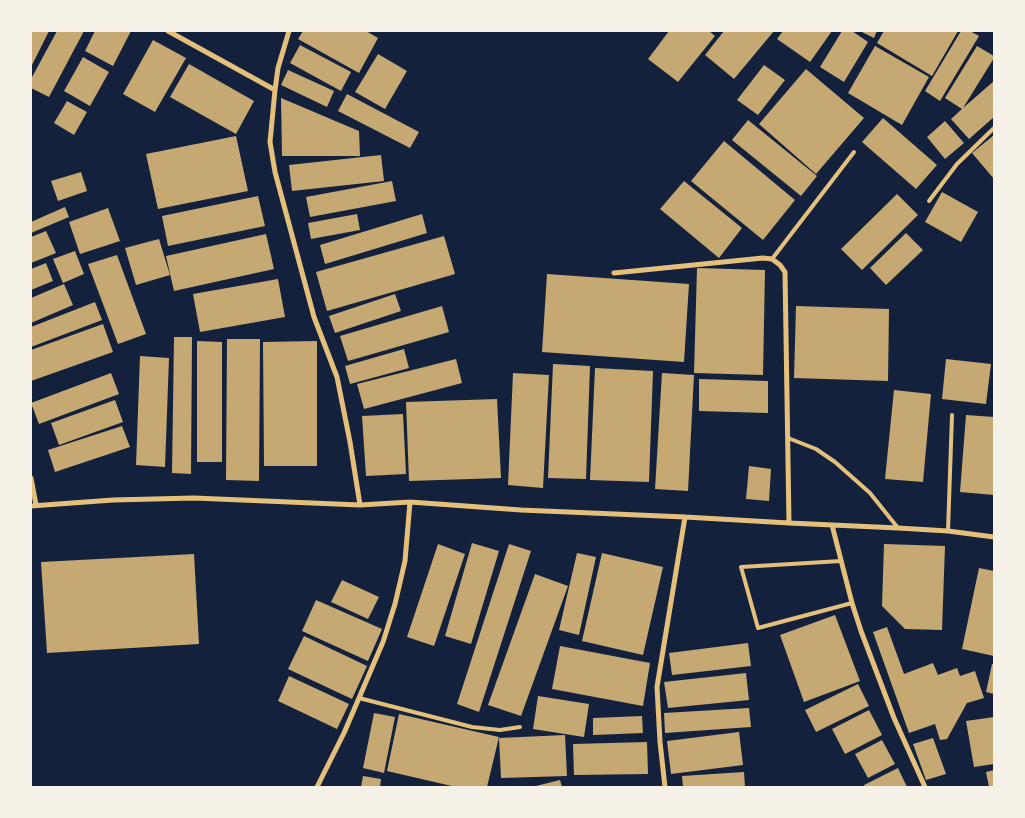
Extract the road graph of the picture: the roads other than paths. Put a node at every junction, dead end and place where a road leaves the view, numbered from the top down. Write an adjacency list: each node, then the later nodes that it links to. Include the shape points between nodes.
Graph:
1 (168, 31): 3 (street)
2 (289, 31): 3 (street)
3 (274, 90): 14 (street, via 270,142 275,172 314,317 337,377)
4 (994, 128): 6 (lane, via 957,164)
5 (854, 152): 7 (lane)
6 (929, 201)
7 (772, 258): 8 (street); 10 (street, via 784,272)
8 (614, 273)
9 (952, 415): 19 (lane)
10 (787, 438): 16 (street); 18 (lane, via 816,449 835,462 870,493)
11 (31, 478): 13 (street)
12 (410, 502): 14 (street); 15 (street); 23 (street, via 405,561 395,604)
13 (34, 505): 14 (street, via 194,498)
14 (360, 505)
15 (685, 517): 16 (street); 26 (street, via 657,687)
16 (789, 523): 17 (street)
17 (832, 525): 18 (street); 21 (street)
18 (898, 528): 19 (street)
19 (948, 531): 20 (street)
20 (994, 537)
21 (841, 561): 22 (street); 22 (lane, via 741,567 758,628)
22 (852, 603): 27 (street, via 894,718)
23 (359, 698): 24 (lane, via 472,726 500,730); 25 (street)
24 (520, 726)
25 (317, 787)
26 (665, 787)
27 (925, 787)

